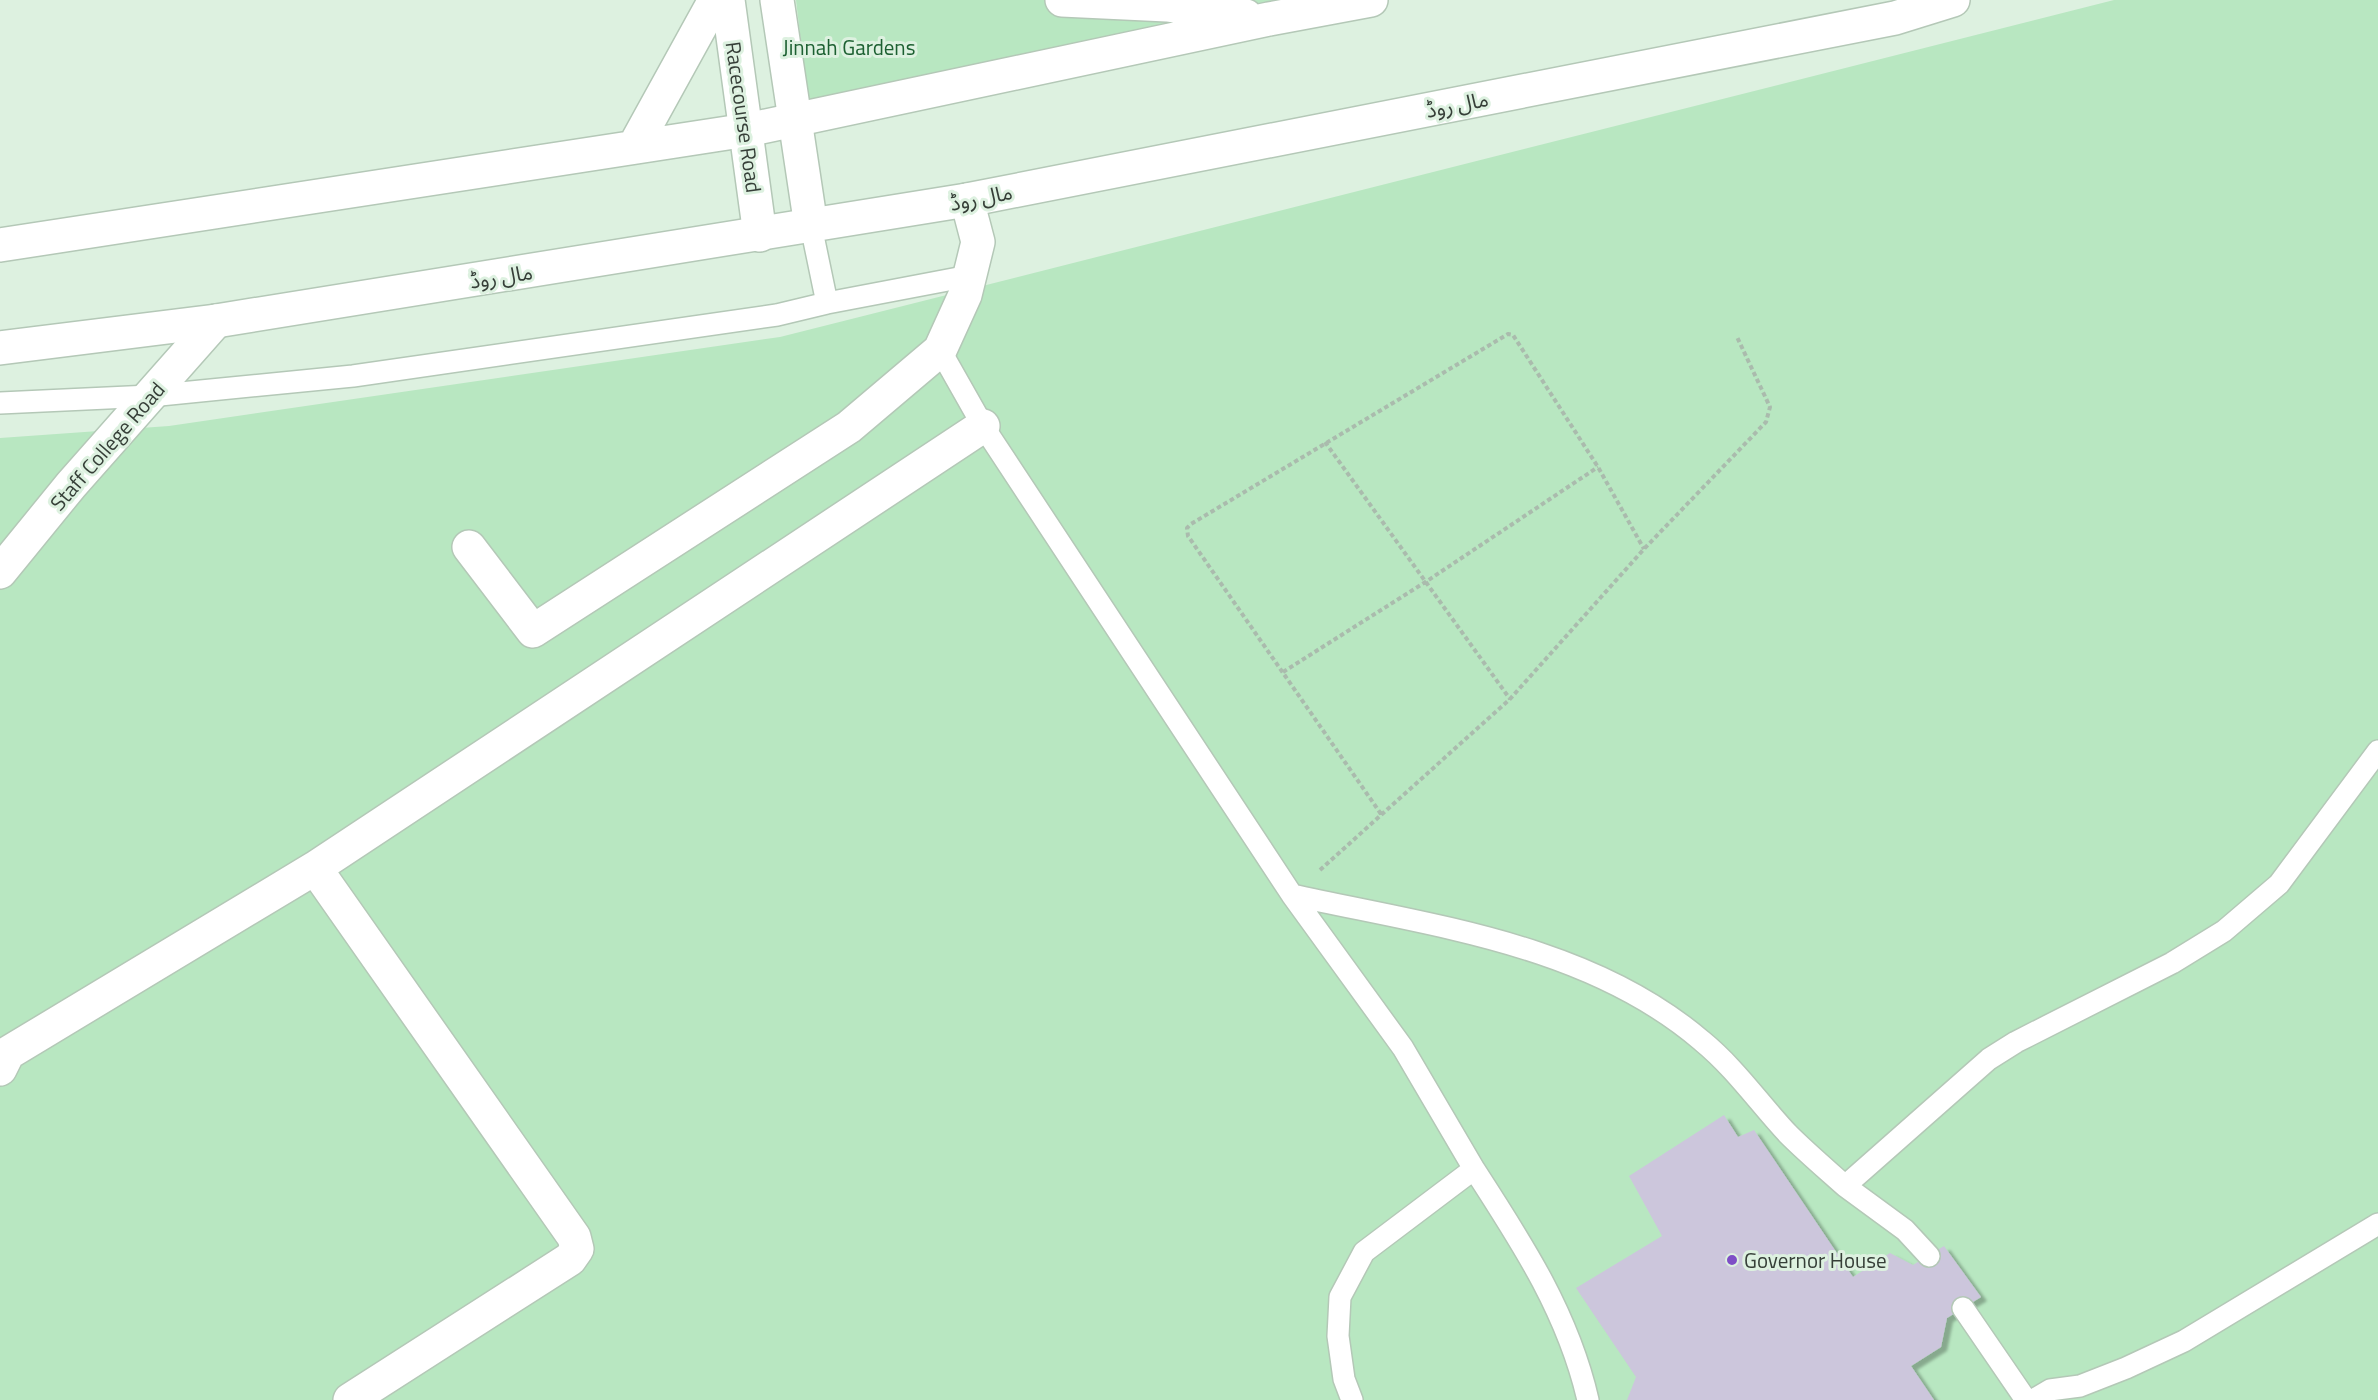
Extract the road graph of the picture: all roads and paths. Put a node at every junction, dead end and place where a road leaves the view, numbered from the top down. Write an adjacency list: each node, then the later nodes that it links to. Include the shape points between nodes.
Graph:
1 (715, 0): 10 (main road)
2 (728, 0): 9 (main road, Racecourse Road)
3 (777, 0): 8 (main road)
4 (1062, 0): 7 (main road, via 1167,5)
5 (1371, 0): 7 (main road)
6 (1953, 0): 11 (main road, مال روڈ, via 1895,18)
7 (1269, 19): 8 (main road)
8 (793, 118): 9 (main road); 12 (main road)
9 (747, 130): 10 (main road); 13 (main road, Racecourse Road)
10 (634, 147): 14 (main road)
11 (967, 200): 12 (main road, مال روڈ); 15 (main road, via 978,242)
12 (811, 226): 13 (main road, مال روڈ); 16 (lane)
13 (760, 235): 17 (main road, مال روڈ)
14 (0, 245)
15 (969, 276): 16 (lane); 20 (main road, via 965,295)
16 (827, 303): 21 (lane, via 777,315 353,376)
17 (216, 321): 19 (main road, مال روڈ); 21 (main road, Staff College Road)
18 (1737, 337): 27 (path, via 1770,407 1766,422)
19 (0, 348)
20 (940, 350): 23 (lane); 26 (main road, via 849,427 533,631)
21 (150, 396): 22 (lane); 28 (main road, Staff College Road)
22 (0, 404)
23 (983, 426): 34 (main road); 35 (lane)
24 (1326, 442): 25 (path, via 1508,334 1513,335); 29 (path); 30 (path, via 1187,528 1188,536)
25 (1598, 467): 27 (path); 29 (path)
26 (469, 547)
27 (1644, 549): 31 (path)
28 (0, 572)
29 (1427, 581): 30 (path); 31 (path)
30 (1283, 672): 33 (path)
31 (1510, 699): 33 (path)
32 (2378, 751): 38 (lane, via 2279,884 2224,931 2172,963 1989,1059)
33 (1381, 814): 35 (path)
34 (315, 868): 36 (main road, via 8,1053); 42 (main road, via 574,1237 576,1249 570,1258)
35 (1292, 895): 37 (lane, via 1403,1048); 38 (lane, via 1544,953 1651,1002 1742,1078 1788,1133)
36 (0, 1069)
37 (1474, 1169): 43 (lane, via 1364,1252 1340,1297 1338,1336 1344,1379); 44 (lane, via 1542,1276 1582,1373)
38 (1845, 1186): 40 (lane, via 1905,1230)
39 (2378, 1224): 46 (lane, via 2184,1341 2089,1382 2050,1390)
40 (1929, 1256)
41 (1963, 1308): 45 (lane)
42 (350, 1400)
43 (1352, 1400)
44 (1588, 1400)
45 (2026, 1400)
46 (2033, 1400)

